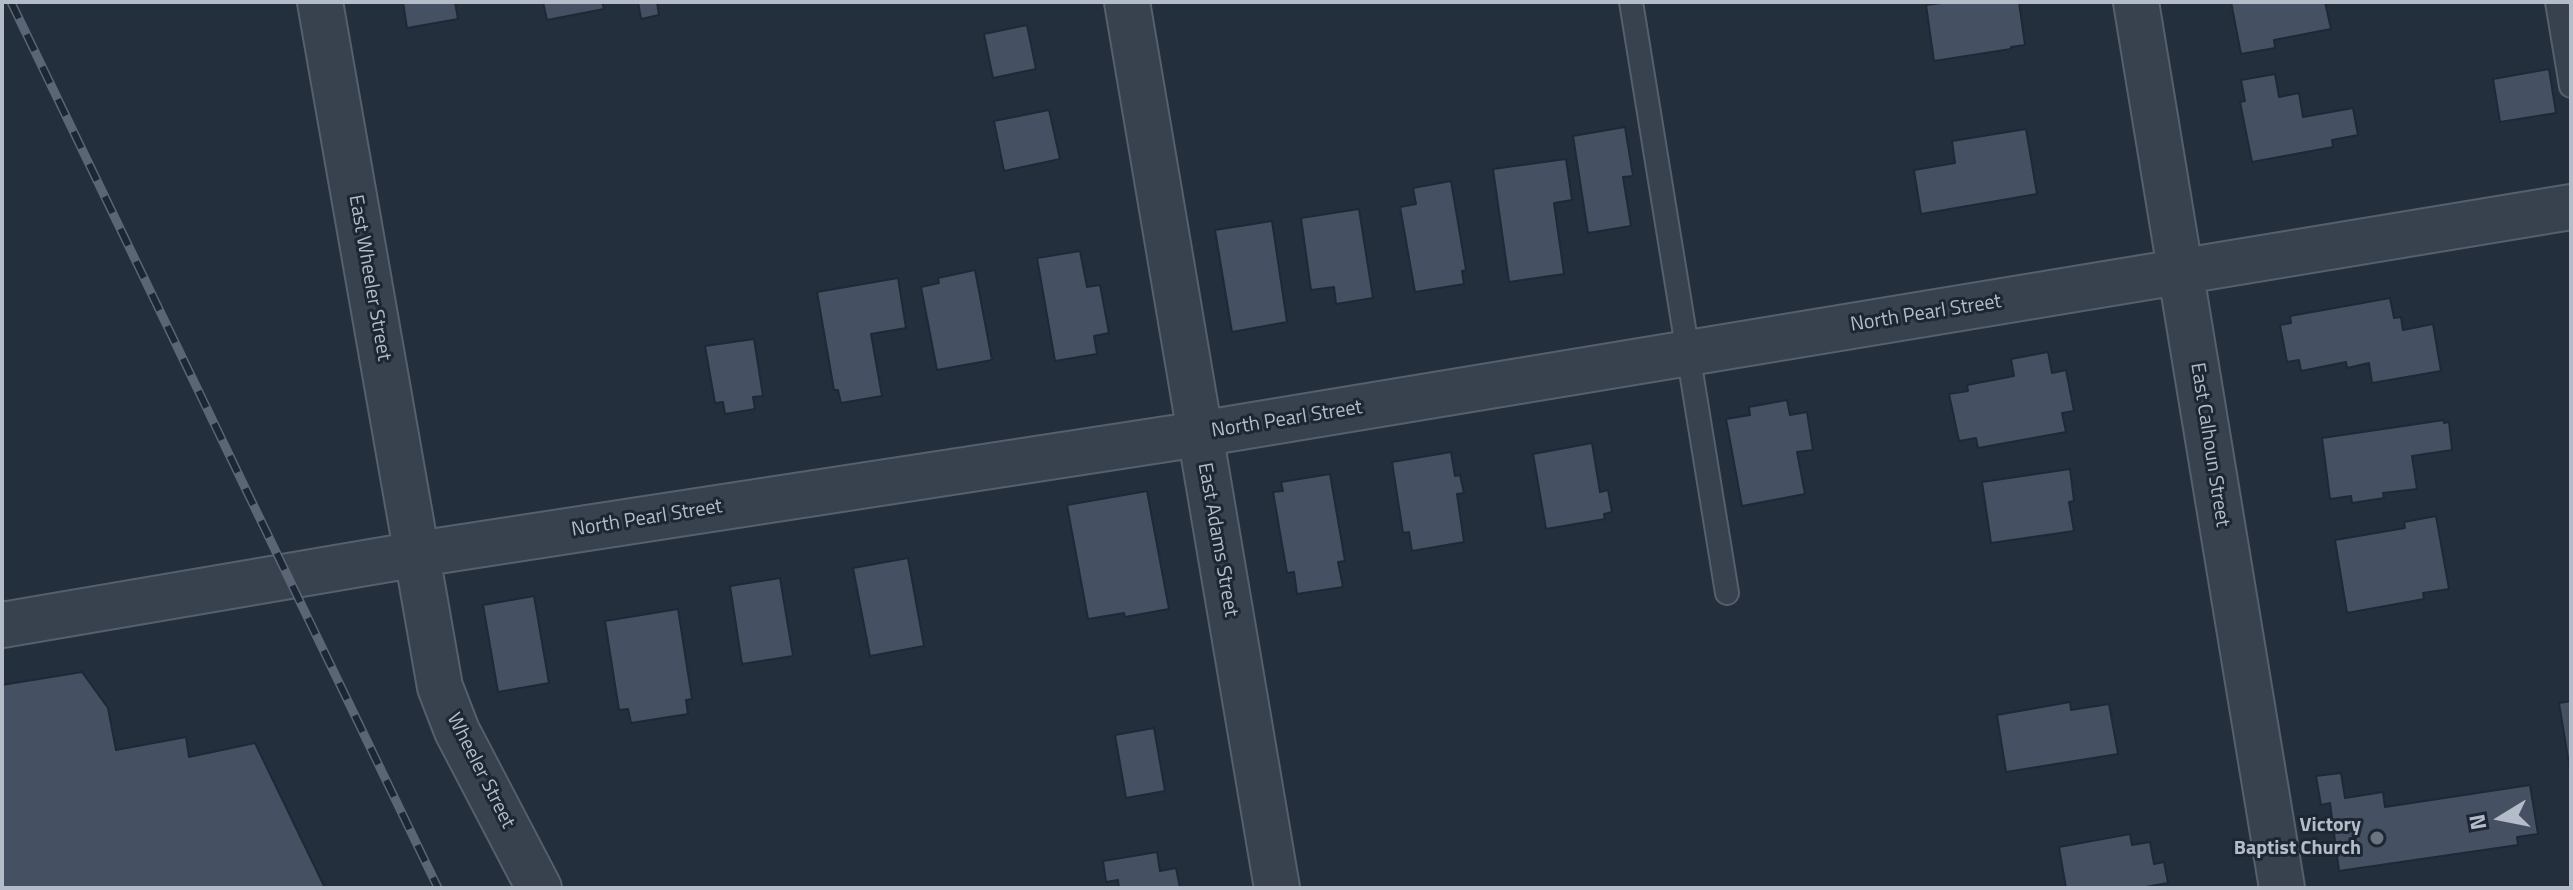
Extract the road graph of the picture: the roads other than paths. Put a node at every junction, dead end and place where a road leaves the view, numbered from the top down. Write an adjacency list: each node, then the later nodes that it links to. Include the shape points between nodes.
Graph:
1 (320, 2): 11 (street, East Wheeler Street)
2 (1127, 2): 10 (street, East Adams Street)
3 (1631, 2): 9 (lane)
4 (2136, 2): 8 (street, East Calhoun Street)
5 (2557, 2): 6 (lane)
6 (2571, 86)
7 (2571, 207): 8 (street, North Pearl Street)
8 (2180, 272): 9 (street, North Pearl Street); 16 (street, East Calhoun Street)
9 (1687, 354): 10 (street, North Pearl Street); 12 (lane)
10 (1199, 434): 11 (street, North Pearl Street); 15 (street, East Adams Street)
11 (418, 554): 13 (street, North Pearl Street); 14 (street, Wheeler Street, via 440,687 457,731)
12 (1727, 593)
13 (2, 625)
14 (539, 888)
15 (1277, 888)
16 (2282, 888)

